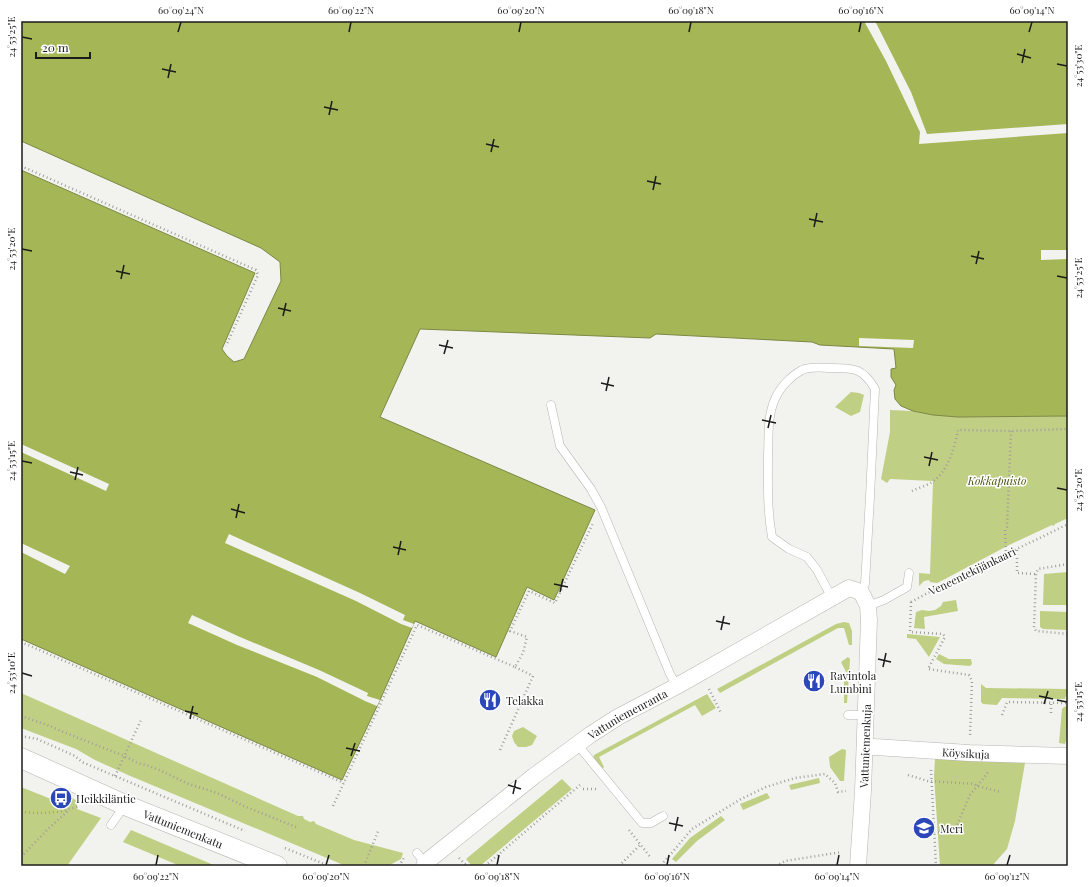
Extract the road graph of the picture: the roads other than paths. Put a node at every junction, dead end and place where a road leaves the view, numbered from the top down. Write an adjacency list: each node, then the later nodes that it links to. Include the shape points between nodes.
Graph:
1 (551, 406): 5 (lane, via 560,446 601,507)
2 (909, 573): 3 (lane, via 907,587 884,600)
3 (859, 595): 4 (street, Vattuniemenranta); 4 (lane, via 865,584 875,389 861,372 851,368 810,368 802,370 781,389 768,422 769,519 772,537 807,557); 7 (street, Vattuniemenkuja, via 869,620)
4 (832, 598): 5 (street, Vattuniemenranta)
5 (677, 686): 8 (street, Vattuniemenranta, via 618,717)
6 (848, 715): 7 (lane)
7 (866, 715): 9 (street, Vattuniemenkuja)
8 (578, 744): 13 (lane, via 642,823 651,823); 16 (street, Vattuniemenranta)
9 (865, 746): 10 (street, Köysikuja); 15 (street, Vattuniemenkuja)
10 (1068, 756)
11 (22, 760): 12 (street, Vattuniemenkatu)
12 (125, 805): 14 (lane); 17 (street, Vattuniemenkatu)
13 (663, 816)
14 (111, 825)
15 (859, 859)
16 (422, 861)
17 (277, 866)

